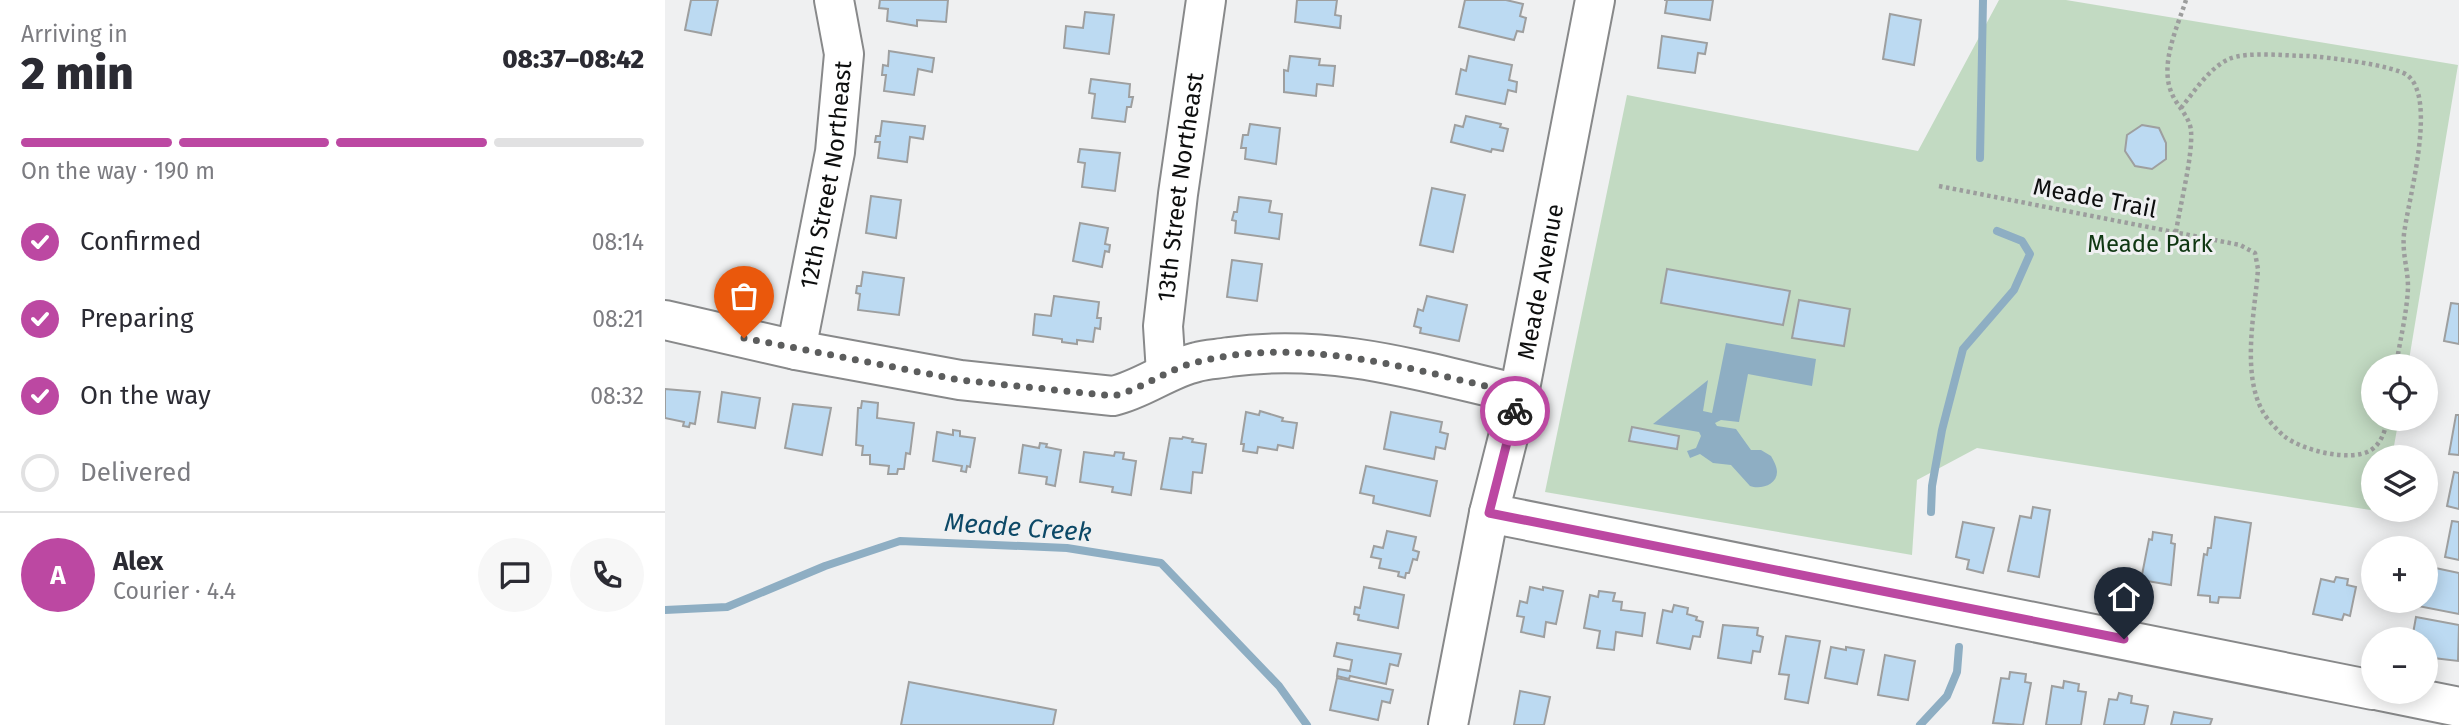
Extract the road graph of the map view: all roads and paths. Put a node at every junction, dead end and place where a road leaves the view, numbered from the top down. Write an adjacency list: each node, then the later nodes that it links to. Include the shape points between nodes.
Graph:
1 (834, 0): 9 (street, 12th Street Northeast, via 844,54 835,152)
2 (1206, 0): 11 (street, 13th Street Northeast, via 1163,326)
3 (1595, 0): 12 (street, Meade Avenue)
4 (2186, 0): 5 (path, via 2167,73 2171,93)
5 (2181, 108): 7 (path, via 2191,129 2191,145); 10 (path, via 2217,67 2229,58 2248,55 2312,57 2407,75 2416,87 2422,130 2405,234 2408,288)
6 (1939, 186): 7 (path, Meade Trail)
7 (2176, 232): 13 (path, Meade Trail, via 2240,245 2255,253 2258,270 2250,374 2263,412 2284,436 2307,448 2355,455 2371,450)
8 (665, 320): 9 (street)
9 (796, 349): 11 (street, via 960,380 1113,396 1134,391)
10 (2398, 354)
11 (1165, 373): 12 (street, via 1197,362 1255,354 1328,354)
12 (1519, 394): 14 (street, Meade Avenue)
13 (2385, 431)
14 (1489, 513): 15 (street); 18 (street, Meade Avenue)
15 (2361, 688)
16 (2438, 703): 17 (street)
17 (2459, 707)
18 (1448, 725)

